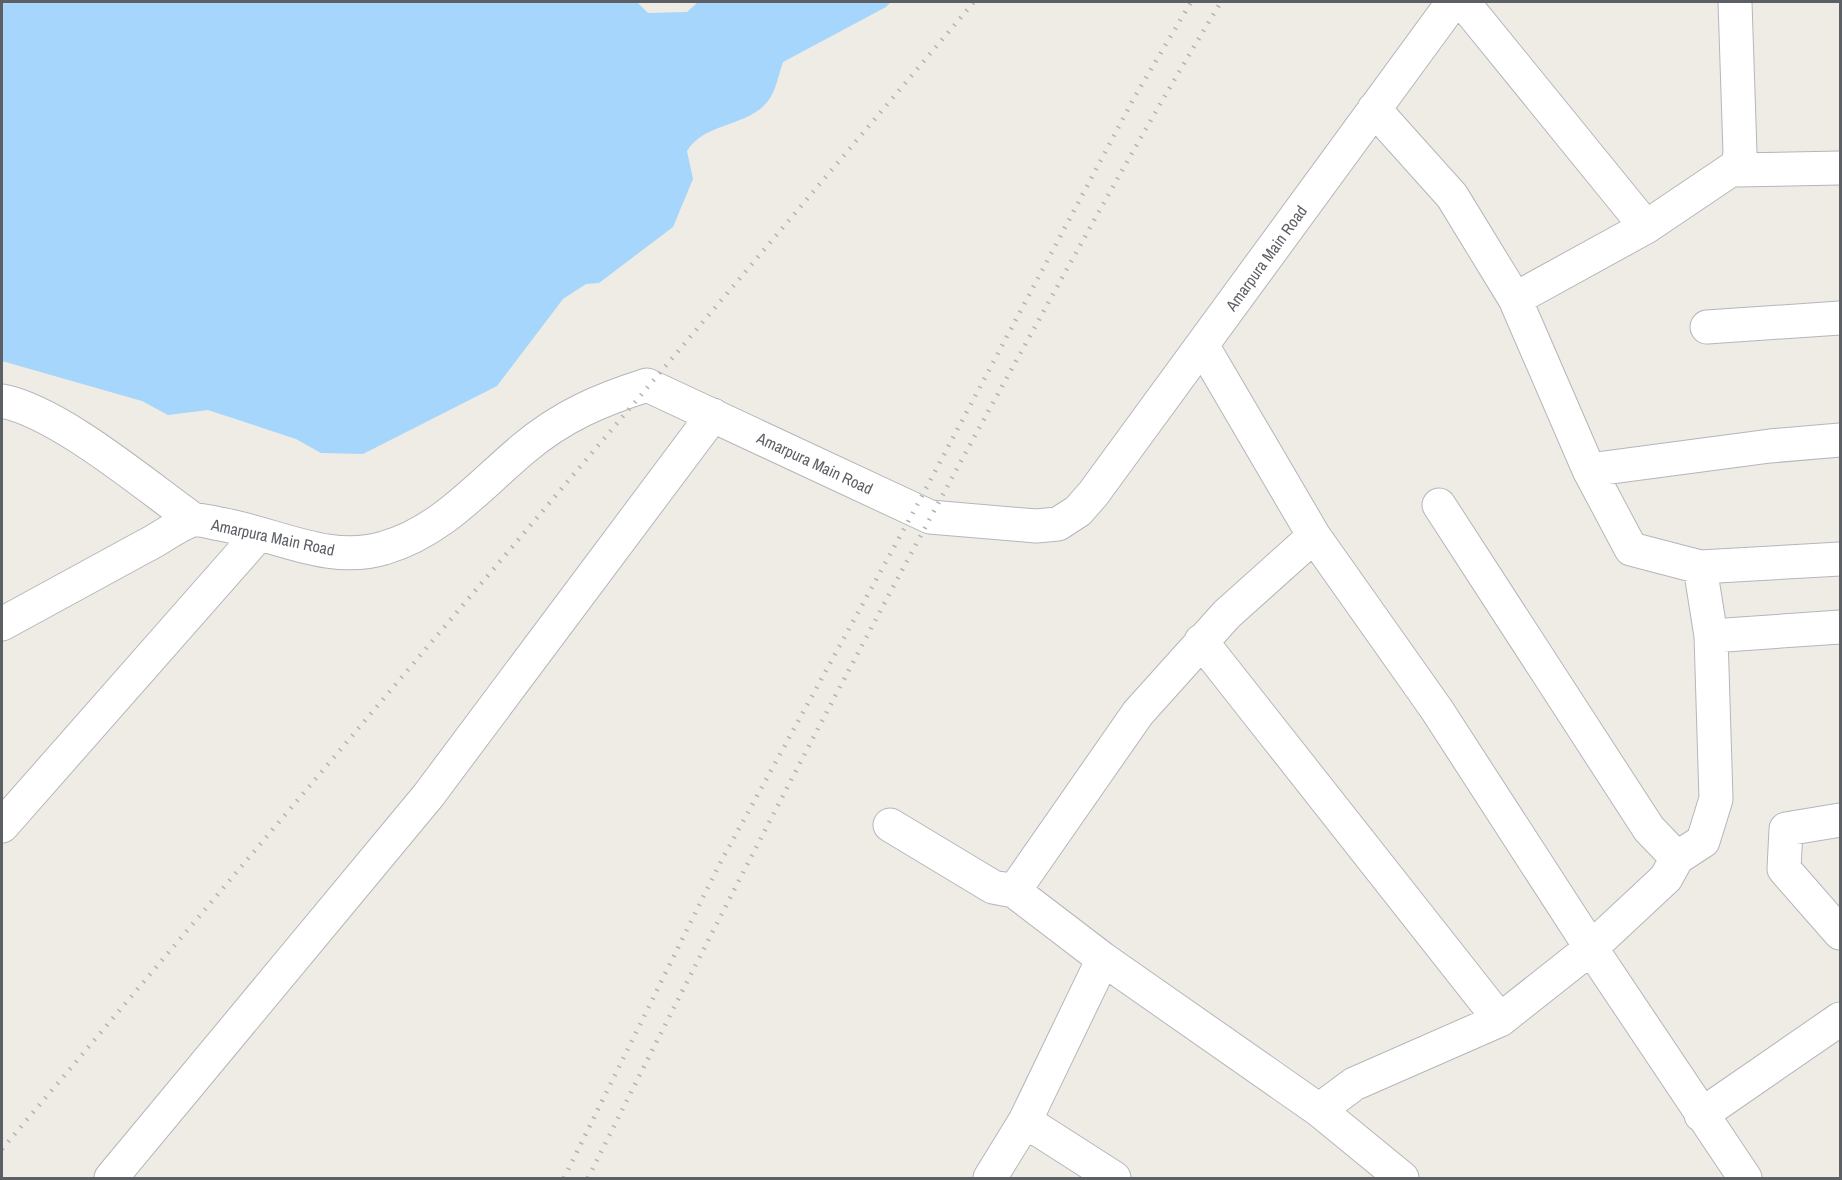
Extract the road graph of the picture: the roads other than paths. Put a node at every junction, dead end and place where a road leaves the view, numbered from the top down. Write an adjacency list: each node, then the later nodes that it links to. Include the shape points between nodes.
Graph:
1 (1453, 2): 4 (street, Amarpura Main Road)
2 (1463, 2): 7 (street)
3 (1735, 2): 6 (street, via 1740,153)
4 (1374, 109): 8 (street, via 1452,196); 11 (street, Amarpura Main Road)
5 (1840, 168): 6 (street)
6 (1734, 170): 7 (street)
7 (1646, 227): 8 (street)
8 (1515, 299): 15 (street)
9 (1840, 318): 10 (street)
10 (1707, 327)
11 (1203, 345): 13 (street, Amarpura Main Road, via 1094,494 1058,524 1036,526 930,517); 19 (street)
12 (5, 404): 17 (street, via 66,428)
13 (713, 415): 18 (street, Amarpura Main Road, via 647,385 597,401 539,436 441,520 386,548 366,553 324,550); 39 (street, via 428,796)
14 (1840, 440): 15 (street)
15 (1589, 470): 21 (street, via 1631,549)
16 (1439, 505): 29 (street, via 1649,829)
17 (194, 520): 18 (street, Amarpura Main Road); 22 (street, Amarpura Main Road)
18 (259, 534): 28 (street)
19 (1314, 536): 25 (street); 32 (street, via 1437,710)
20 (1840, 559): 21 (street)
21 (1700, 567): 24 (street)
22 (2, 624)
23 (1840, 627): 24 (street)
24 (1711, 636): 29 (street, via 1716,799 1703,841)
25 (1201, 641): 30 (street, via 1138,713); 35 (street)
26 (1840, 820): 31 (street, via 1786,829 1784,869)
27 (890, 825): 30 (street, via 993,887)
28 (2, 826)
29 (1677, 858): 32 (street, via 1666,878)
30 (1014, 891): 33 (street)
31 (1840, 933)
32 (1591, 948): 35 (street); 37 (street)
33 (1103, 959): 36 (street); 38 (street)
34 (1840, 1019): 37 (street)
35 (1500, 1020): 36 (street, via 1354,1084)
36 (1319, 1110): 42 (street)
37 (1701, 1115): 43 (street)
38 (1025, 1121): 40 (street); 41 (street)
39 (111, 1179)
40 (990, 1179)
41 (1114, 1179)
42 (1402, 1179)
43 (1745, 1179)

